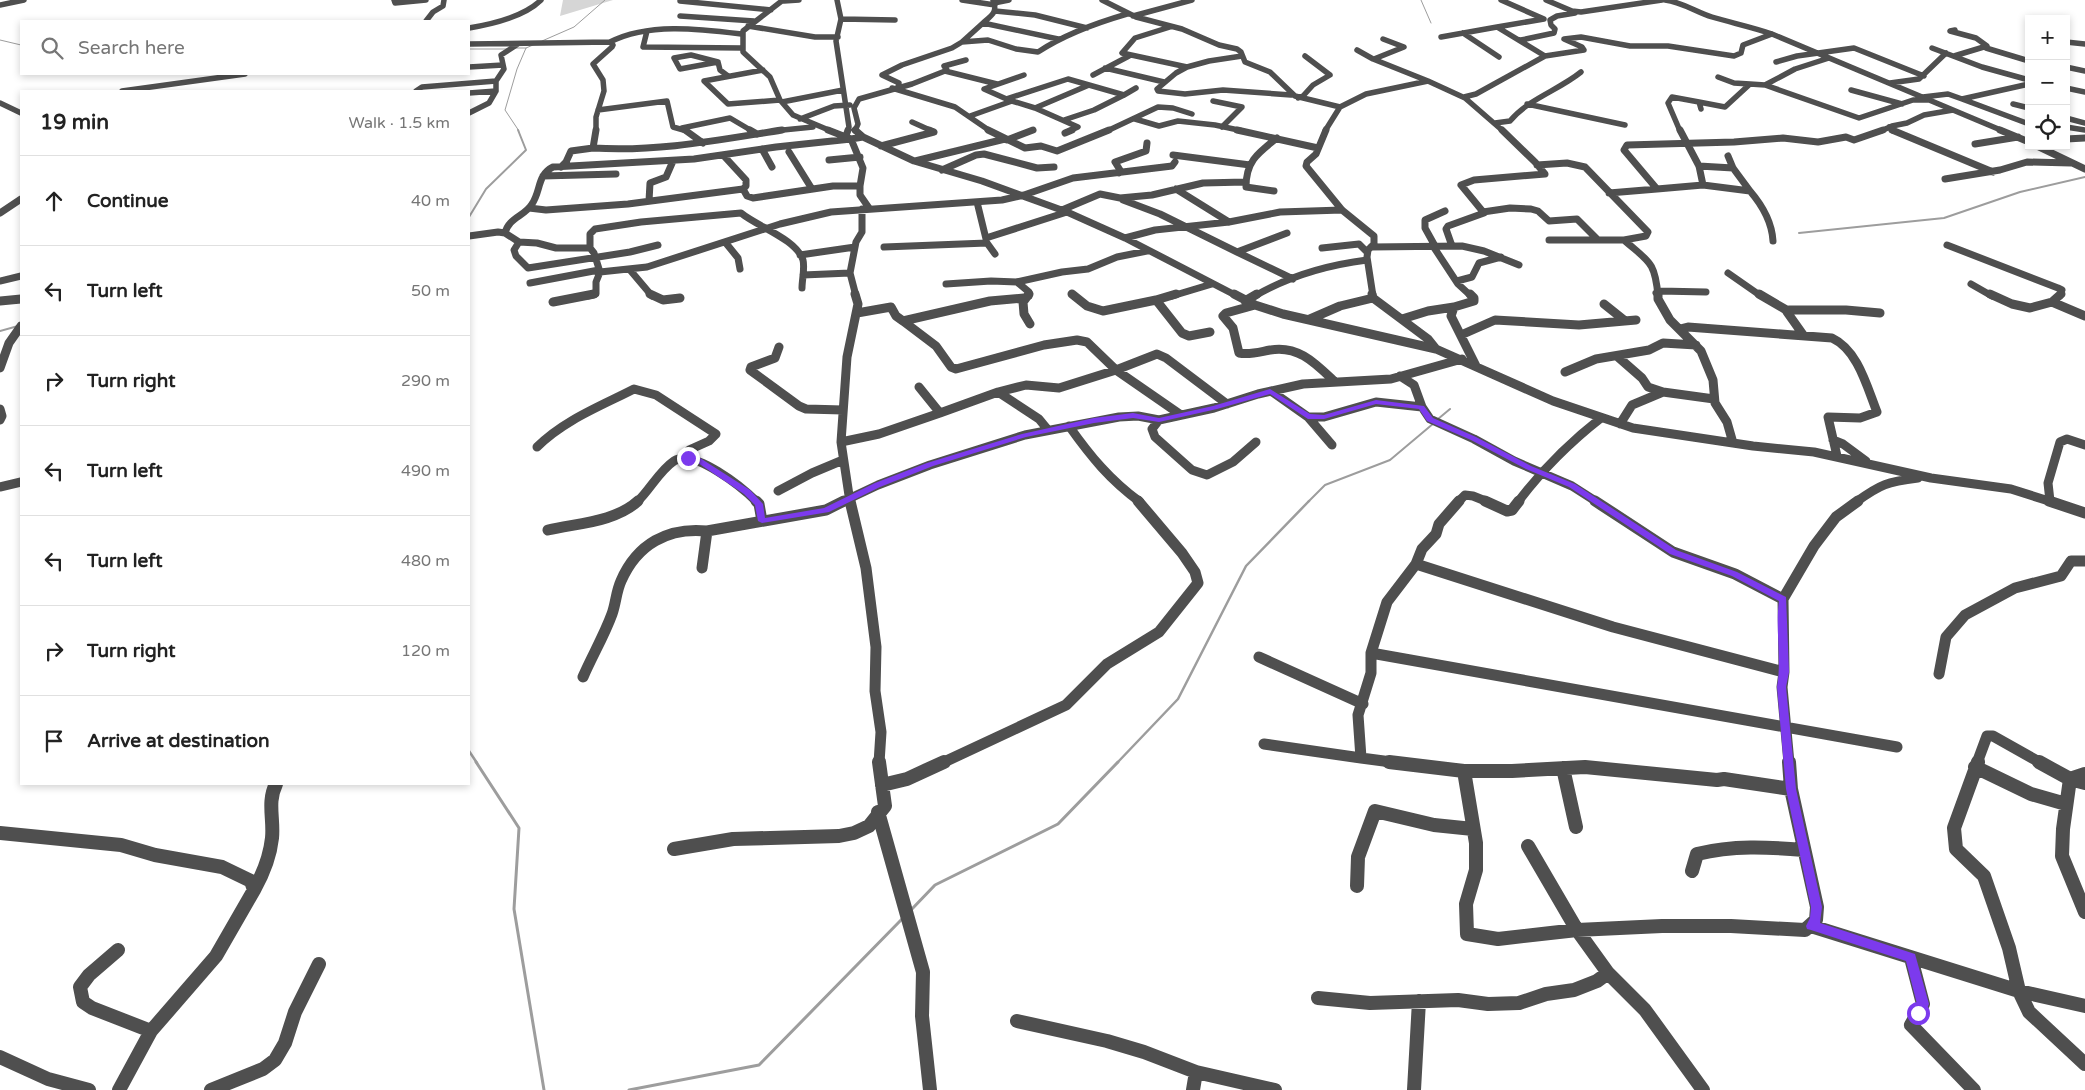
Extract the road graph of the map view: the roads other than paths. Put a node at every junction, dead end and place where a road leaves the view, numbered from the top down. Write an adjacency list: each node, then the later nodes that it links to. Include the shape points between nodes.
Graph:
1 (24, 0): 18 (street)
2 (394, 0): 3 (street, via 401,3)
3 (426, 0)
4 (444, 0): 27 (street, via 443,6)
5 (541, 0): 33 (street, via 533,8 491,24)
6 (783, 0): 7 (street); 20 (street)
7 (799, 0)
8 (837, 0): 25 (street)
9 (962, 0): 19 (street)
10 (1008, 0): 19 (street)
11 (1102, 0): 22 (street)
12 (1192, 0): 22 (street)
13 (1501, 0): 26 (street)
14 (1546, 0): 21 (street)
15 (1664, 0): 17 (street); 21 (street)
16 (680, 1): 20 (street)
17 (1672, 1): 40 (street)
18 (0, 5)
19 (994, 5): 29 (street); 34 (street)
20 (770, 10): 30 (street)
21 (1572, 11): 24 (street, via 1574,13)
22 (1130, 15): 31 (street); 34 (street, via 1110,18)
23 (680, 16): 30 (street)
24 (1556, 16): 26 (street); 38 (street, via 1550,20)
25 (841, 19): 28 (street); 41 (street)
26 (1544, 19): 32 (street)
27 (427, 20)
28 (895, 20)
29 (983, 23): 43 (street); 48 (street)
30 (751, 24): 39 (street); 41 (street, via 815,37)
31 (1170, 27): 59 (street, via 1135,38 1122,53); 60 (street, via 1237,50)
32 (1497, 27): 37 (street); 46 (street)
33 (470, 28)
34 (1087, 28): 43 (street)
35 (1955, 30): 55 (street, via 1950,31 1983,42)
36 (647, 31): 39 (street); 47 (street, via 620,36); 53 (street, via 643,47)
37 (1463, 33): 42 (street); 64 (street)
38 (1554, 33): 45 (street); 46 (street)
39 (742, 34): 53 (street)
40 (1772, 34): 45 (street, via 1743,45 1741,52 1734,56 1668,46 1630,46 1581,37); 58 (street)
41 (838, 37): 107 (street)
42 (1441, 37)
43 (1058, 39): 48 (street, via 1035,52 988,40)
44 (1383, 39): 66 (street, via 1404,47)
45 (1564, 39): 62 (street, via 1584,50)
46 (1521, 40): 62 (street)
47 (610, 42): 51 (street); 127 (street, via 612,47 593,64 603,80)
48 (962, 42): 98 (street, via 882,75 899,83)
49 (2070, 42): 52 (street)
50 (470, 44): 51 (street)
51 (519, 44): 73 (street, via 501,55)
52 (2085, 44)
53 (742, 48): 78 (street, via 746,56)
54 (1932, 48): 57 (street)
55 (1986, 48): 63 (street); 68 (street)
56 (1357, 50): 66 (street)
57 (1946, 53): 63 (street); 86 (street)
58 (1817, 54): 65 (street); 70 (street); 86 (street, via 1854,48)
59 (1128, 56): 76 (street); 77 (street)
60 (1242, 56): 76 (street); 109 (street, via 1248,64 1270,72)
61 (1305, 56): 109 (street, via 1330,75 1303,96)
62 (1546, 56): 110 (street, via 1476,94)
63 (1954, 56): 90 (street)
64 (1499, 57)
65 (1829, 58): 92 (street); 97 (street, via 1794,70)
66 (1374, 59): 88 (street)
67 (966, 60): 79 (street, via 944,66)
68 (2026, 60)
69 (718, 62): 69 (street, via 680,70 674,58 691,55); 85 (street, via 720,70)
70 (1776, 62)
71 (2070, 64): 72 (street)
72 (2085, 64)
73 (503, 65): 75 (street); 89 (street, via 504,69)
74 (2070, 65): 80 (street)
75 (470, 67)
76 (1187, 67): 91 (street)
77 (1106, 68): 84 (street); 91 (street)
78 (763, 70): 85 (street); 115 (street, via 770,76)
79 (948, 71): 94 (street); 98 (street)
80 (2085, 71)
81 (1580, 72): 119 (street, via 1566,84)
82 (238, 75): 101 (street)
83 (1024, 75): 94 (street)
84 (1093, 75)
85 (728, 76): 115 (street, via 704,81 728,104)
86 (1924, 76): 92 (street)
87 (1718, 77): 95 (street, via 1734,84)
88 (1428, 80): 110 (street); 126 (street, via 1366,94)
89 (496, 81): 102 (street); 104 (street)
90 (2025, 81)
91 (1164, 82): 109 (street, via 1158,91 1185,94 1223,90)
92 (1889, 83): 111 (street)
93 (2025, 83): 113 (street)
94 (997, 84): 114 (street, via 984,89)
95 (1750, 84): 97 (street); 162 (street, via 1725,106 1700,105 1672,97 1668,103)
96 (1089, 85): 108 (street); 114 (street, via 1064,80); 125 (street)
97 (1765, 85): 120 (street, via 1859,118)
98 (895, 88): 112 (street); 132 (street, via 946,103)
99 (1136, 88): 108 (street)
100 (2070, 89): 105 (street)
101 (129, 90)
102 (418, 90)
103 (1851, 90): 120 (street)
104 (496, 91): 106 (street); 129 (street, via 490,103)
105 (2085, 92)
106 (470, 93)
107 (844, 94): 112 (street); 115 (street); 118 (street)
108 (1124, 95): 136 (street)
109 (1295, 96): 126 (street)
110 (1464, 97): 138 (street)
111 (1926, 98): 113 (street, via 1948,94); 120 (street); 128 (street)
112 (859, 99): 123 (street)
113 (1962, 99): 139 (street)
114 (1009, 100): 125 (street); 132 (street)
115 (781, 101): 133 (street)
116 (1213, 101): 142 (street, via 1242,107)
117 (20, 104): 122 (street)
118 (845, 104): 123 (street); 133 (street); 153 (street)
119 (1527, 104): 138 (street, via 1510,121); 141 (street)
120 (1902, 104)
121 (2013, 104): 124 (street)
122 (2, 105): 130 (street)
123 (854, 105): 154 (street, via 852,113 858,124 856,132)
124 (2025, 107)
125 (1035, 108): 136 (street)
126 (1340, 108): 166 (street, via 1328,124)
127 (598, 110): 145 (street, via 667,102 673,128); 165 (street)
128 (1953, 110): 144 (street, via 1924,115); 152 (street)
129 (470, 112)
130 (20, 113)
131 (1192, 114): 134 (street, via 1161,106)
132 (970, 116): 157 (street)
133 (800, 119): 143 (street)
134 (1135, 119): 142 (street, via 1158,126 1178,120); 157 (street, via 1060,152 1041,146 1025,148)
135 (2070, 119): 140 (street)
136 (1064, 120): 150 (street, via 1078,127)
137 (912, 122): 164 (street, via 934,132)
138 (1495, 123): 178 (street)
139 (2025, 123)
140 (2085, 123)
141 (1625, 125)
142 (1222, 126): 155 (street)
143 (817, 127): 151 (street); 153 (street)
144 (1889, 127): 162 (street, via 1854,140 1846,137 1818,142 1783,138); 186 (street)
145 (682, 128): 151 (street, via 730,118); 160 (street)
146 (2070, 128): 148 (street)
147 (1033, 130): 157 (street)
148 (2085, 130)
149 (2025, 131): 152 (street)
150 (1065, 133)
151 (758, 134): 160 (street)
152 (2016, 136): 158 (street); 163 (street)
153 (849, 137): 154 (street); 167 (street); 172 (street)
154 (863, 138): 164 (street)
155 (1277, 138): 166 (street); 177 (street, via 1256,155)
156 (2085, 138): 159 (street)
157 (1006, 140): 175 (street)
158 (2025, 140)
159 (2070, 140)
160 (703, 143): 165 (street)
161 (1147, 143): 187 (street, via 1144,152 1114,162)
162 (1686, 144): 180 (street); 197 (street, via 1627,145 1624,150)
163 (1975, 144)
164 (881, 146): 175 (street)
165 (592, 148): 179 (street, via 571,152)
166 (1318, 148): 208 (street, via 1306,166)
167 (762, 149): 170 (street); 181 (street)
168 (2045, 150): 176 (street)
169 (789, 152): 195 (street)
170 (723, 155): 174 (street); 194 (street, via 746,180)
171 (1728, 156): 183 (street)
172 (860, 157): 173 (street); 193 (street, via 864,177)
173 (829, 160)
174 (673, 161): 179 (street); 204 (street, via 667,178 650,183)
175 (914, 161): 185 (street)
176 (2071, 163): 184 (street); 186 (street, via 2027,162)
177 (1250, 165): 187 (street, via 1174,159 1172,166); 191 (street)
178 (1537, 165): 200 (street, via 1580,164); 211 (street, via 1545,174 1474,180 1461,185)
179 (561, 166): 189 (street, via 547,169)
180 (1699, 166): 183 (street); 192 (street)
181 (772, 167)
182 (1054, 167): 185 (street, via 1037,168 984,154)
183 (1733, 168): 199 (street)
184 (2085, 169)
185 (942, 170): 201 (street)
186 (1993, 172): 190 (street)
187 (1119, 173): 201 (street, via 1063,180)
188 (616, 174): 189 (street)
189 (543, 176): 206 (street)
190 (1945, 180)
191 (1245, 182): 196 (street, via 1203,183); 198 (street, via 1248,188)
192 (1703, 185): 197 (street); 199 (street)
193 (860, 186): 195 (street); 207 (street, via 858,190)
194 (743, 189): 195 (street, via 747,196 753,198); 204 (street)
195 (812, 189)
196 (1176, 190): 202 (street); 213 (street)
197 (1657, 190): 200 (street)
198 (1274, 191)
199 (1750, 192): 224 (street, via 1771,226)
200 (1609, 193): 223 (street, via 1648,232 1646,236)
201 (1024, 195): 205 (street); 209 (street)
202 (1120, 198): 209 (street, via 1100,194); 214 (street)
203 (20, 200): 212 (street)
204 (649, 201): 206 (street, via 546,210)
205 (976, 202): 207 (street); 221 (street)
206 (529, 208): 216 (street, via 511,220)
207 (866, 209): 215 (street, via 831,212); 231 (street, via 862,232)
208 (1342, 210): 213 (street, via 1280,212); 237 (street, via 1371,232 1375,241)
209 (1065, 211): 219 (street); 221 (street)
210 (1445, 211): 229 (street, via 1425,220 1425,228)
211 (1483, 212): 220 (street, via 1531,209 1537,210 1548,221 1576,219); 230 (street, via 1448,226 1446,234)
212 (0, 213)
213 (1229, 222): 214 (street)
214 (1183, 227): 219 (street); 236 (street)
215 (766, 229): 226 (street); 233 (street, via 741,213 674,218 593,230 589,238); 239 (street, via 782,238)
216 (505, 233): 218 (street); 225 (street)
217 (1287, 233): 236 (street)
218 (470, 236)
219 (1126, 238): 235 (street)
220 (1597, 239): 222 (street, via 1574,242); 223 (street)
221 (987, 240): 232 (street); 238 (street)
222 (1549, 240)
223 (1624, 240): 260 (street, via 1652,265)
224 (1773, 241)
225 (519, 242): 233 (street, via 556,248); 240 (street, via 514,250 516,256 528,268)
226 (725, 242): 243 (street, via 738,258); 244 (street)
227 (658, 245): 240 (street)
228 (1947, 245): 270 (street, via 2062,290)
229 (1434, 246): 230 (street); 237 (street); 252 (street)
230 (1452, 246): 241 (street, via 1474,248)
231 (855, 247): 239 (street); 246 (street)
232 (884, 247)
233 (590, 248): 240 (street)
234 (1322, 248): 237 (street, via 1359,244)
235 (1147, 251): 253 (street, via 1117,256 1088,268); 256 (street)
236 (1238, 252): 250 (street)
237 (1368, 253): 250 (street); 264 (street)
238 (995, 254)
239 (800, 255): 248 (street)
240 (595, 257): 245 (street)
241 (1501, 257): 242 (street); 252 (street, via 1479,263 1472,277)
242 (1519, 265)
243 (740, 269)
244 (630, 270): 245 (street); 262 (street, via 657,300)
245 (600, 271): 254 (street); 269 (street, via 595,295)
246 (850, 273): 248 (street); 275 (street, via 858,304)
247 (1728, 273): 274 (street)
248 (803, 275): 258 (street)
249 (20, 276): 251 (street)
250 (1294, 279): 268 (street)
251 (0, 281)
252 (1457, 281): 273 (street, via 1474,300)
253 (1017, 282): 255 (street); 263 (street, via 1029,292)
254 (530, 283)
255 (946, 284)
256 (1212, 284): 266 (street); 268 (street)
257 (1970, 284): 270 (street, via 2002,300 2030,307)
258 (802, 288)
259 (1706, 292): 260 (street)
260 (1656, 293): 285 (street, via 1670,320)
261 (1072, 294): 266 (street, via 1087,306 1103,311)
262 (680, 298)
263 (1024, 298): 282 (street, via 990,301); 283 (street, via 1024,314)
264 (1373, 298): 278 (street, via 1346,302); 279 (street)
265 (20, 299): 267 (street)
266 (1156, 300): 286 (street, via 1182,333 1189,336)
267 (0, 301)
268 (1246, 301): 272 (street)
269 (553, 302)
270 (2052, 302): 277 (street)
271 (1604, 304): 280 (street)
272 (1255, 305): 278 (street); 301 (street, via 1223,316 1232,328 1239,353 1291,348 1313,361)
273 (1454, 307): 279 (street); 287 (street, via 1451,316)
274 (1788, 311): 276 (street); 288 (street)
275 (857, 313): 282 (street, via 886,306 891,307); 310 (street, via 847,357)
276 (1880, 313)
277 (2085, 316)
278 (1310, 319): 291 (street)
279 (1402, 319): 291 (street, via 1428,338)
280 (1624, 320): 281 (street); 287 (street, via 1579,325 1495,320)
281 (1636, 320)
282 (903, 321): 298 (street, via 936,346 956,369 1053,344 1082,340)
283 (1030, 324)
284 (20, 327): 297 (street, via 9,342)
285 (1680, 329): 288 (street, via 1708,328); 289 (street)
286 (1210, 332)
287 (1461, 336): 296 (street)
288 (1804, 336): 320 (street, via 1836,339 1845,346 1877,412 1859,417 1828,417)
289 (1696, 344): 293 (street, via 1662,343 1649,350); 306 (street, via 1713,380)
290 (779, 347): 310 (street, via 775,358 750,370 799,406)
291 (1436, 349): 292 (street)
292 (1452, 355): 294 (street); 295 (street)
293 (1618, 357): 299 (street, via 1596,360); 305 (street, via 1648,386)
294 (1462, 359): 295 (street); 296 (street)
295 (1443, 363): 300 (street)
296 (1476, 366): 314 (street, via 1553,401)
297 (0, 368)
298 (1116, 370): 304 (street, via 1059,388 1026,385); 307 (street, via 1153,354 1161,355); 312 (street)
299 (1565, 372)
300 (1400, 376): 301 (street); 308 (street, via 1414,385)
301 (1334, 381): 303 (street)
302 (919, 387): 311 (street)
303 (1270, 391): 307 (street); 313 (street)
304 (998, 392): 311 (street); 319 (street, via 1039,419)
305 (1663, 392): 306 (street); 317 (street, via 1632,405)
306 (1714, 399): 323 (street, via 1727,422)
307 (1227, 404): 312 (street)
308 (1422, 407): 313 (street, via 1376,402 1324,417); 331 (street, via 1434,421)
309 (0, 409): 315 (street)
310 (843, 410): 321 (street)
311 (940, 413): 321 (street, via 898,429)
312 (1181, 415): 316 (street)
313 (1308, 417): 324 (street)
314 (1601, 418): 317 (street); 331 (street, via 1572,441)
315 (0, 420)
316 (1159, 420): 318 (street, via 1133,416); 322 (street, via 1152,429 1155,437 1192,470 1207,475 1233,462)
317 (1620, 424): 323 (street)
318 (1070, 426): 319 (street); 363 (street, via 1094,460 1118,486 1142,504 1158,528 1182,553 1195,572 1198,584 1159,632 1108,664 1066,705 907,780)
319 (1048, 430): 336 (street, via 930,465)
320 (1833, 440): 327 (street); 330 (street)
321 (841, 442): 329 (street)
322 (1256, 442)
323 (1733, 443): 327 (street)
324 (1332, 445)
325 (2085, 445): 337 (street, via 2067,439 2060,442 2048,483)
326 (537, 447): 328 (street, via 545,437 573,420 634,389 656,396 716,434 689,450)
327 (1837, 456): 330 (street)
328 (688, 458): 339 (street, via 698,460 747,492 759,504); 340 (street, via 678,459 668,467 652,487 624,512)
329 (843, 460): 335 (street, via 812,472); 336 (street)
330 (1868, 463): 332 (street)
331 (1542, 472): 343 (street, via 1512,510 1465,495 1439,524); 345 (street, via 1572,486 1673,552 1734,574)
332 (1931, 478): 337 (street, via 2011,489); 345 (street, via 1894,481 1879,486 1836,517 1814,546)
333 (20, 482): 334 (street)
334 (0, 487)
335 (778, 491)
336 (851, 498): 339 (street, via 826,510); 363 (street, via 866,568 876,647 875,691 882,732 878,758)
337 (2050, 501): 338 (street)
338 (2085, 513)
339 (762, 521): 341 (street)
340 (548, 530)
341 (707, 532): 344 (street); 350 (street, via 692,528 670,534 644,548 616,594 612,613)
342 (2085, 561): 349 (street, via 2071,561 2061,576 2015,588 1965,615 1946,638)
343 (1416, 564): 346 (street, via 1387,602); 348 (street, via 1612,627)
344 (702, 568)
345 (1783, 599): 348 (street)
346 (1372, 653): 351 (street); 352 (street, via 1549,686)
347 (1259, 657): 351 (street)
348 (1784, 672): 352 (street)
349 (1939, 674)
350 (583, 677)
351 (1363, 704): 355 (street, via 1358,715)
352 (1785, 724): 354 (street); 364 (street)
353 (1264, 744): 355 (street)
354 (1897, 747)
355 (1361, 758): 358 (street)
356 (1974, 767): 360 (street, via 1987,736 1993,736); 365 (street, via 2046,801); 383 (street, via 1954,828 1956,849 1984,876 2009,948)
357 (1563, 768): 358 (street); 364 (street, via 1724,779); 367 (street)
358 (1464, 771): 368 (street)
359 (2085, 774): 360 (street)
360 (2070, 779): 361 (street); 365 (street)
361 (2085, 784)
362 (276, 785): 375 (street, via 270,798 273,836 268,864)
363 (882, 785): 366 (street, via 885,806)
364 (1791, 789): 372 (street)
365 (2066, 804): 376 (street, via 2062,856)
366 (878, 812): 371 (street, via 875,821 855,833 815,838 738,838); 395 (street, via 923,972 922,1016)
367 (1576, 827)
368 (1473, 829): 374 (street, via 1434,825 1375,811 1358,857); 378 (street, via 1476,870 1466,904 1466,934 1498,939)
369 (0, 834): 375 (street, via 122,845 155,855 222,867 252,881)
370 (1528, 846): 378 (street)
371 (674, 849)
372 (1804, 850): 373 (street, via 1751,846 1711,850 1697,854); 377 (street, via 1817,907 1816,920)
373 (1692, 871)
374 (1357, 886)
375 (254, 890): 388 (street, via 216,956)
376 (2085, 912)
377 (1811, 926): 378 (street, via 1805,930 1682,926); 380 (street)
378 (1577, 930): 382 (street)
379 (118, 950): 388 (street, via 80,987 83,1002)
380 (1911, 958): 383 (street); 400 (street, via 1923,1004 1910,1025)
381 (319, 964): 394 (street, via 275,1060)
382 (1608, 973): 385 (street, via 1574,990 1518,1003); 399 (street, via 1645,1010)
383 (2019, 991): 386 (street); 390 (street, via 2029,1012)
384 (1318, 998): 385 (street, via 1370,1003)
385 (1419, 1001): 398 (street)
386 (2085, 1006)
387 (1016, 1021): 391 (street, via 1107,1041)
388 (151, 1031): 393 (street)
389 (0, 1057): 392 (street, via 48,1079)
390 (2085, 1064)
391 (1196, 1072): 396 (street); 397 (street)
392 (89, 1090)
393 (119, 1090)
394 (211, 1090)
395 (930, 1090)
396 (1193, 1090)
397 (1275, 1090)
398 (1414, 1090)
399 (1703, 1090)
400 (1974, 1090)

